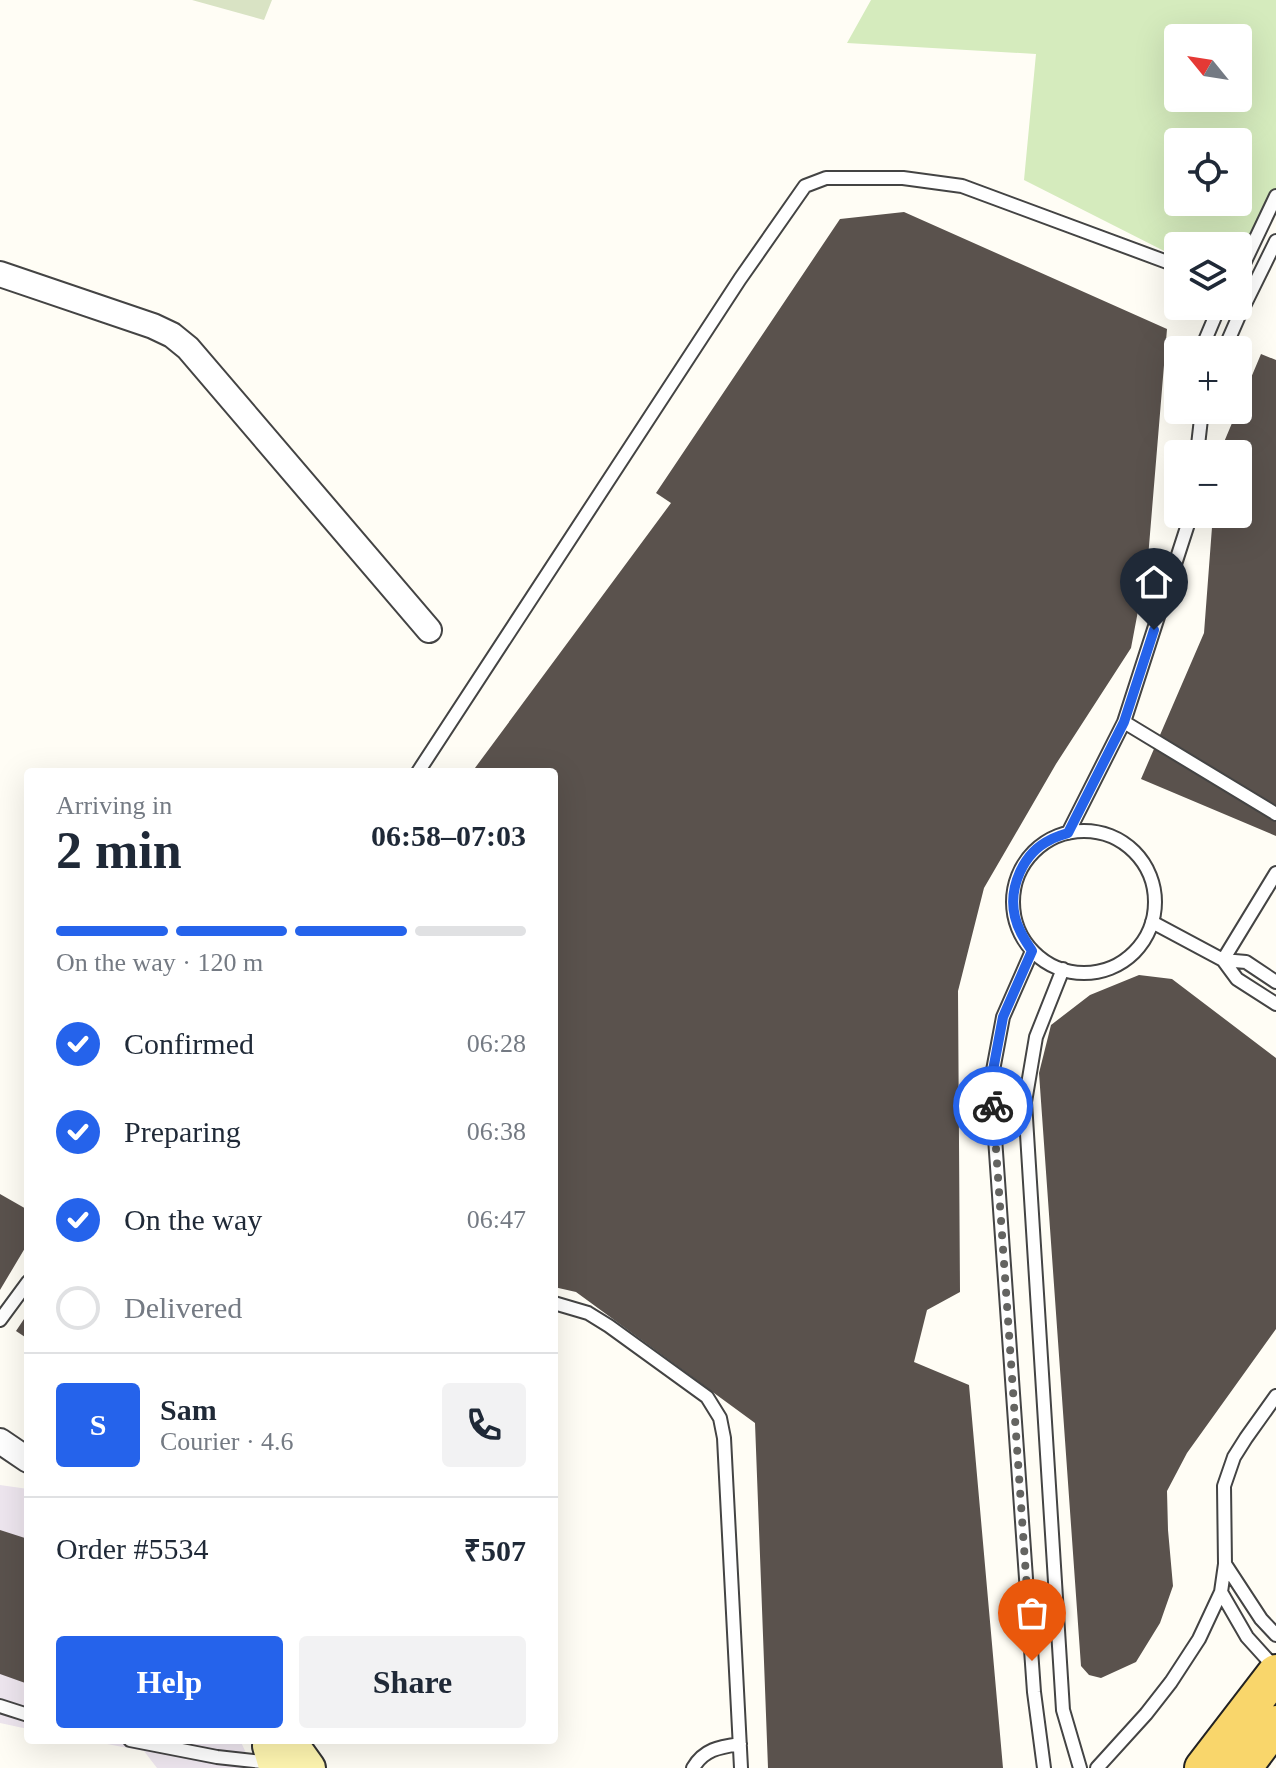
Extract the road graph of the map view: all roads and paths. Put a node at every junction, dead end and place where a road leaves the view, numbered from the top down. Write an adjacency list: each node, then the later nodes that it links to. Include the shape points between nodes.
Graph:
1 (1276, 196): 3 (lane)
2 (1276, 241): 6 (lane)
3 (1252, 247)
4 (1164, 261): 10 (lane, via 962,186 903,178 826,178 805,186)
5 (0, 274): 8 (street, via 153,326 188,348)
6 (1252, 290)
7 (1185, 528): 9 (lane)
8 (429, 630)
9 (1124, 722): 11 (lane); 12 (lane)
10 (421, 768)
11 (1276, 814)
12 (1068, 833): 14 (lane, via 1116,837 1136,852 1153,885); 15 (lane, via 1048,840 1020,872 1014,914)
13 (1276, 873): 16 (lane)
14 (1152, 922): 16 (lane); 17 (lane, via 1141,944 1123,961 1100,971)
15 (1032, 951): 17 (lane); 39 (lane, via 1003,1017 991,1081 1034,1692)
16 (1223, 960): 18 (lane, via 1246,962); 19 (lane, via 1237,979)
17 (1063, 969): 40 (lane, via 1036,1037 1025,1102 1063,1710)
18 (1276, 982)
19 (1276, 1004)
20 (24, 1287): 22 (lane)
21 (558, 1305): 34 (lane, via 609,1326 707,1397 720,1418)
22 (0, 1320)
23 (1276, 1396): 26 (lane, via 1234,1457 1224,1486)
24 (0, 1441): 25 (street)
25 (24, 1457)
26 (1225, 1564): 27 (lane); 28 (lane)
27 (1221, 1592): 29 (lane, via 1247,1637); 41 (lane, via 1171,1682)
28 (1276, 1635)
29 (1276, 1671): 42 (main road)
30 (0, 1706): 31 (lane)
31 (24, 1714)
32 (1276, 1724): 43 (main road)
33 (150, 1744): 35 (lane, via 217,1757)
34 (740, 1744): 37 (lane, via 707,1752); 38 (lane)
35 (278, 1753): 36 (street)
36 (309, 1768)
37 (693, 1768)
38 (741, 1768)
39 (1044, 1768)
40 (1080, 1768)
41 (1097, 1768)
42 (1203, 1768)
43 (1243, 1768)

